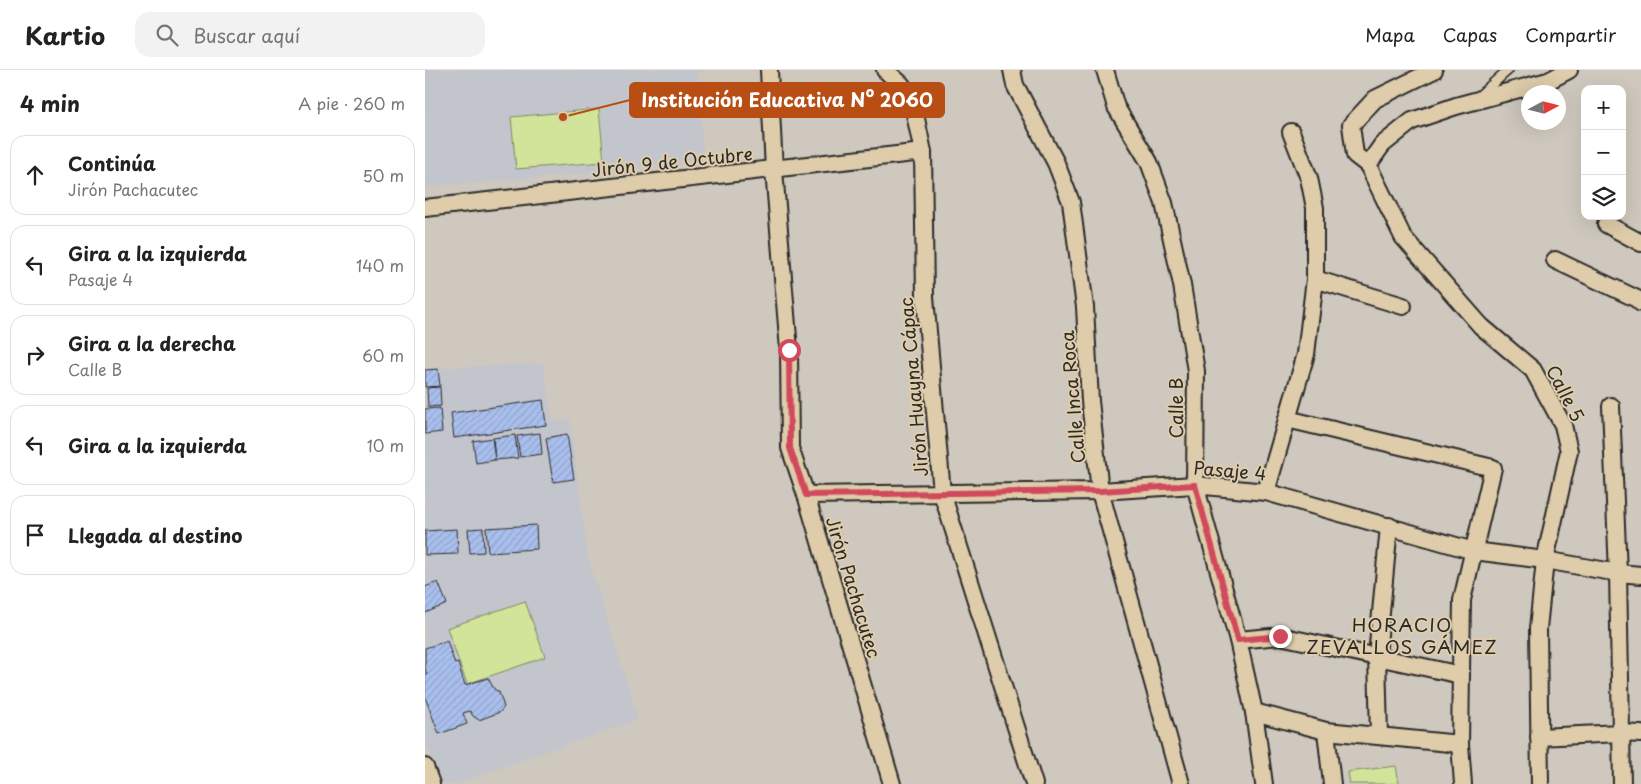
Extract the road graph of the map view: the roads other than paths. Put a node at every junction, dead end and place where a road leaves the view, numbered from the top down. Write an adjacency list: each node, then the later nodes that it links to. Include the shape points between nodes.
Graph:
1 (769, 70): 12 (street, Jirón Pachacutec)
2 (885, 70): 10 (street, Jirón Huayna Cápac, via 913,100)
3 (1012, 70): 23 (street, Calle Inca Roca, via 1015,85 1056,163 1071,202 1085,307 1090,401)
4 (1105, 70): 22 (street, Calle B, via 1116,107 1149,162 1164,203 1182,285 1196,371)
5 (1434, 70): 11 (street, Calle 5, via 1375,99 1351,125 1355,155)
6 (1508, 70): 8 (lane)
7 (1569, 70): 8 (street, via 1547,82)
8 (1474, 102): 11 (street, via 1413,121 1382,145)
9 (1291, 132): 17 (street, via 1309,178 1315,208)
10 (923, 152): 12 (street, Jirón 9 de Octubre); 25 (street, Jirón Huayna Cápac, via 925,298)
11 (1368, 166): 29 (street, Calle 5, via 1403,237 1481,326 1533,370 1563,425 1569,451)
12 (773, 170): 13 (street, Jirón 9 de Octubre); 26 (street, Jirón Pachacutec, via 789,350 790,448)
13 (425, 208)
14 (1606, 224): 15 (street)
15 (1641, 243)
16 (1555, 260): 18 (street)
17 (1315, 279): 19 (street); 21 (street, via 1306,354)
18 (1641, 303)
19 (1403, 306)
20 (1611, 406): 30 (street)
21 (1287, 419): 24 (street); 28 (street, via 1493,468)
22 (1195, 485): 23 (street, Pasaje 4); 24 (street, Pasaje 4); 32 (street, Calle B)
23 (1100, 491): 25 (street, Pasaje 4); 46 (street, Calle Inca Roca)
24 (1266, 492): 27 (street, Pasaje 4)
25 (943, 493): 26 (street, Pasaje 4); 45 (street, Jirón Huayna Cápac)
26 (806, 495): 44 (street, Jirón Pachacutec)
27 (1389, 526): 28 (street, Pasaje 4); 33 (street)
28 (1474, 551): 29 (street, Pasaje 4); 34 (street, via 1462,600)
29 (1545, 560): 30 (street, Pasaje 4); 40 (street, Calle 5, via 1538,629)
30 (1619, 573): 31 (street, Pasaje 4); 37 (street)
31 (1641, 575)
32 (1238, 640): 33 (street, via 1280,636); 35 (street, Calle B)
33 (1377, 656): 34 (street); 39 (street)
34 (1461, 676): 41 (street)
35 (1254, 712): 36 (street); 47 (street, Calle B)
36 (1326, 731): 39 (street); 48 (street)
37 (1620, 733): 38 (street); 40 (street); 51 (street)
38 (1641, 734)
39 (1379, 736): 41 (street)
40 (1539, 737): 50 (street, Calle 5)
41 (1460, 744): 49 (street)
42 (425, 768): 43 (street)
43 (431, 784)
44 (892, 784)
45 (1034, 784)
46 (1181, 784)
47 (1264, 784)
48 (1332, 784)
49 (1463, 784)
50 (1540, 784)
51 (1622, 784)

